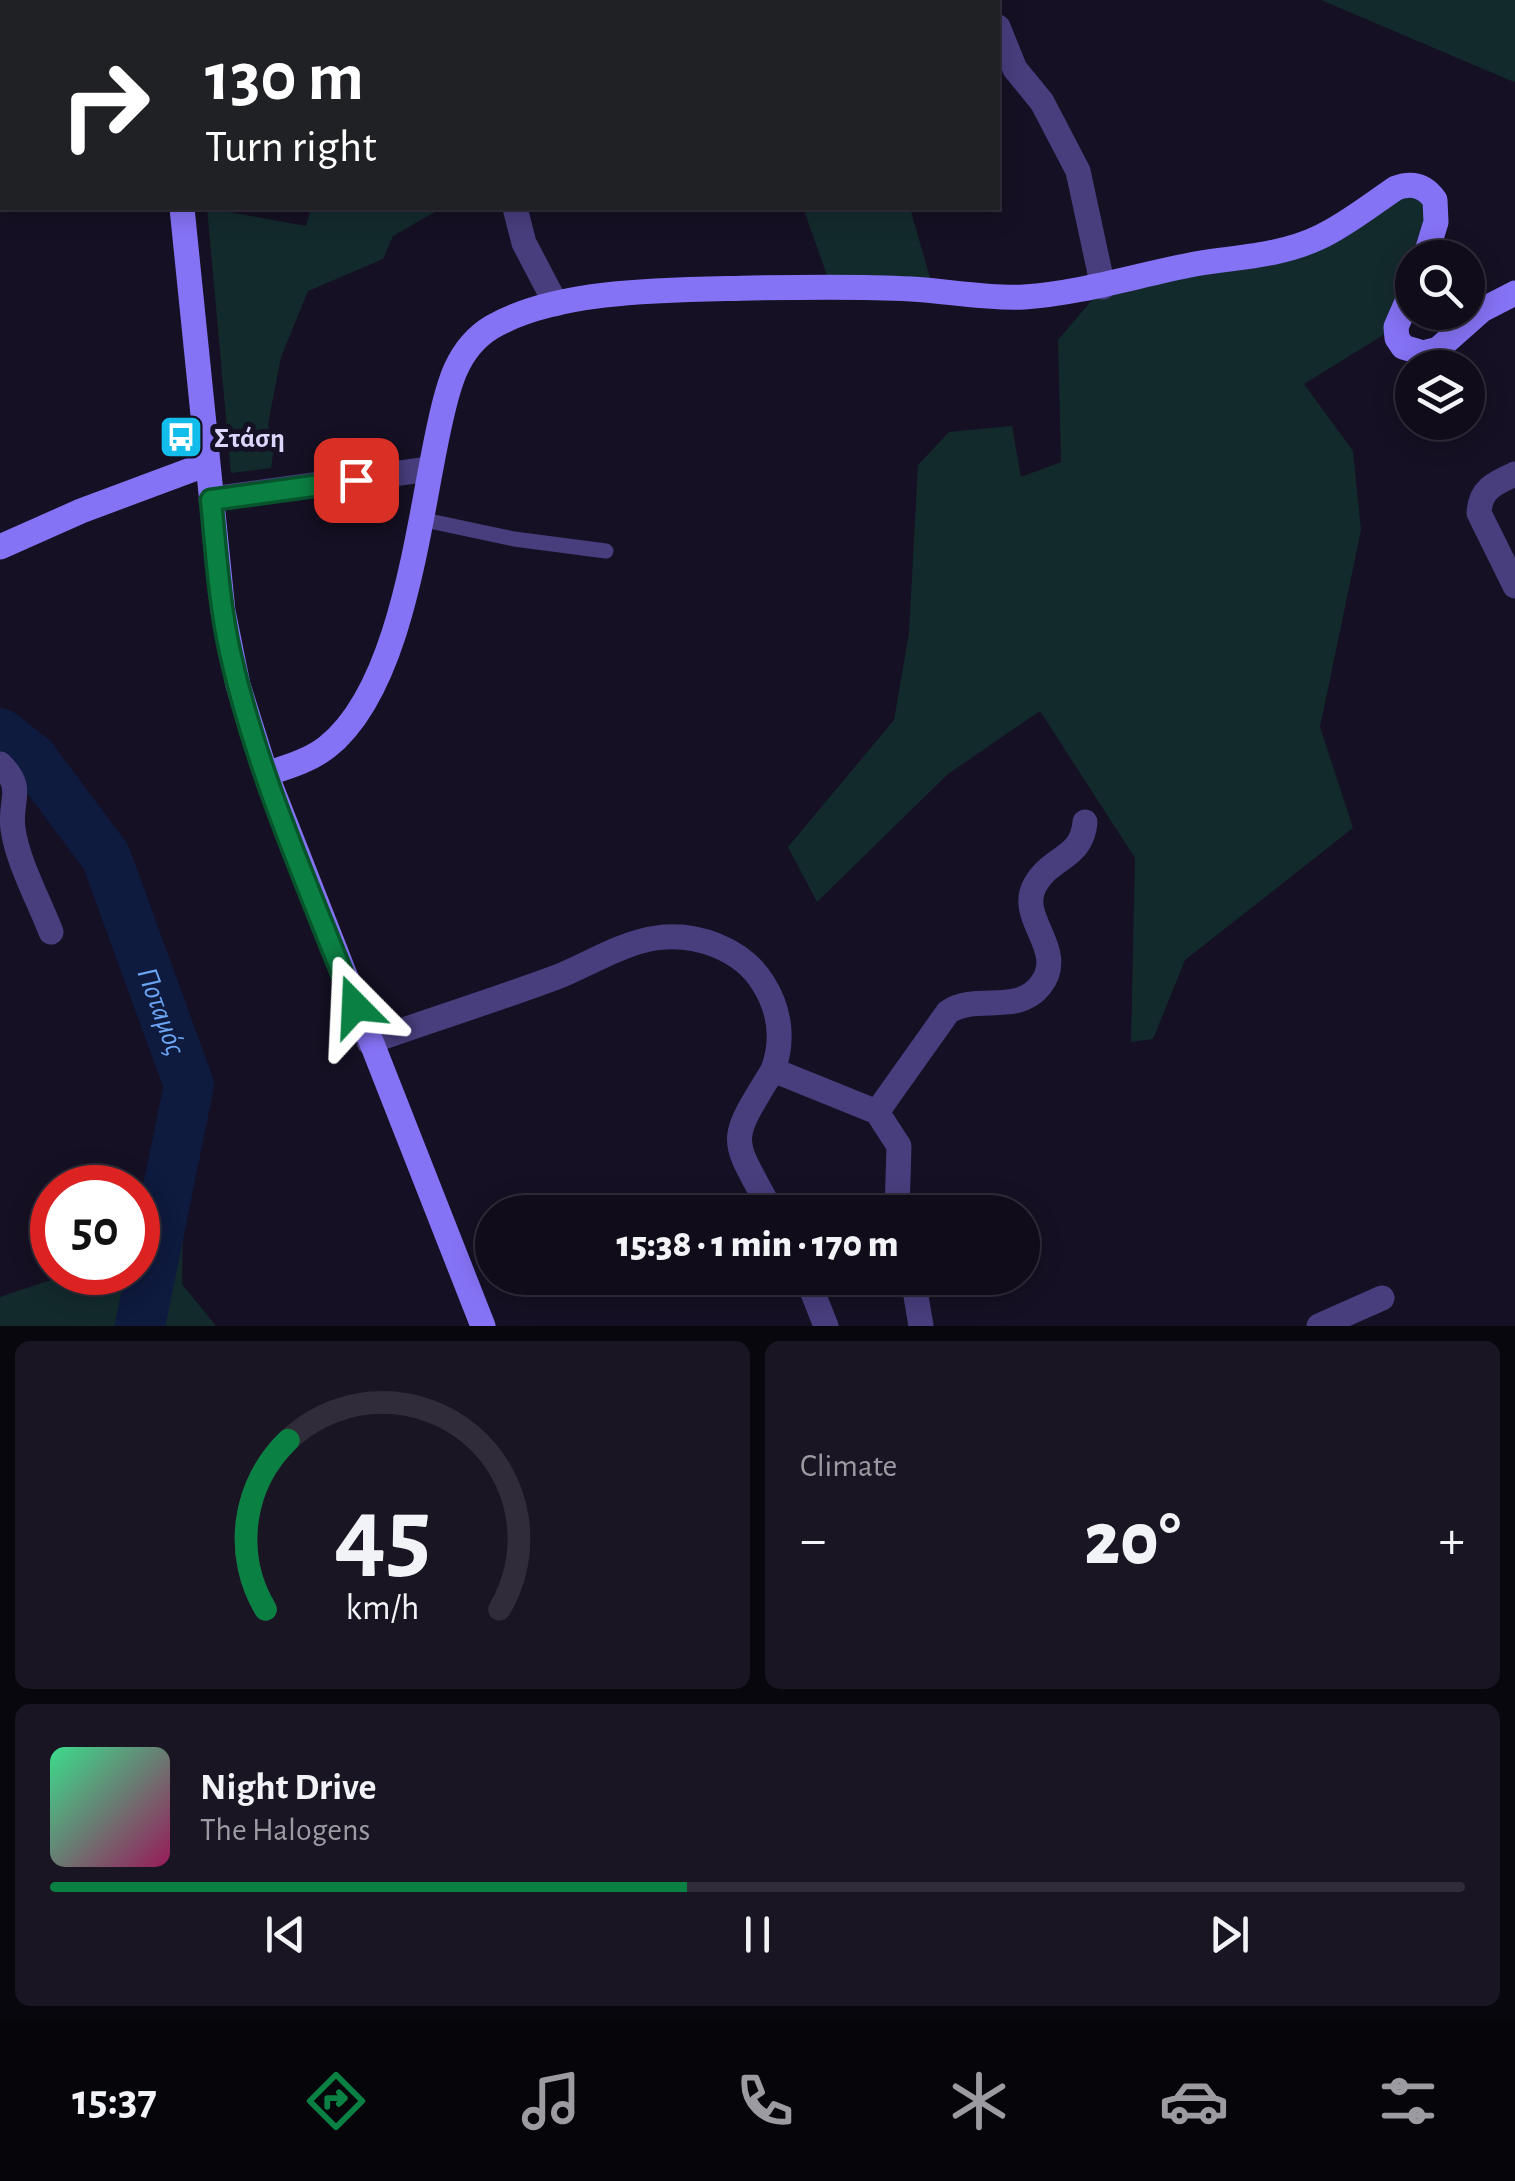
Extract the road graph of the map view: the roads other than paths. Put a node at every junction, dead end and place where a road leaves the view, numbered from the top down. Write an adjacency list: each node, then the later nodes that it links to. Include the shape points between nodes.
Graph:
1 (1000, 32): 5 (street, via 1015,69 1042,102 1078,171)
2 (182, 210): 11 (street)
3 (515, 210): 7 (street)
4 (1430, 240): 5 (street, via 1436,200 1407,184 1320,238)
5 (1104, 287): 7 (street, via 1022,297 878,287 706,289)
6 (1515, 293): 8 (street)
7 (556, 304): 12 (street, via 510,318 470,344 452,377)
8 (1485, 308)
9 (1396, 330): 10 (street, via 1403,347 1423,353)
10 (1459, 330)
11 (207, 464): 14 (street); 16 (street)
12 (429, 470): 14 (street); 15 (street)
13 (1515, 474): 18 (street, via 1486,490 1478,513)
14 (211, 500): 20 (street, via 229,648)
15 (420, 519): 17 (lane); 20 (street, via 401,607 364,703 325,749)
16 (0, 547)
17 (606, 551)
18 (1515, 586)
19 (0, 764): 22 (street, via 14,779 13,832)
20 (266, 774): 23 (street)
21 (1086, 822): 25 (street, via 1077,849 1045,872 1030,902 1048,946 1045,980 1017,1002 960,1005 948,1012)
22 (51, 932)
23 (369, 1042): 24 (street, via 669,937 729,950 754,968 779,1024); 31 (street)
24 (773, 1070): 25 (street); 26 (street, via 738,1134)
25 (877, 1112): 27 (street, via 898,1146)
26 (763, 1195)
27 (898, 1195)
28 (814, 1295): 32 (street)
29 (916, 1295): 33 (street)
30 (1382, 1298): 34 (street)
31 (483, 1326)
32 (826, 1326)
33 (922, 1326)
34 (1319, 1326)

